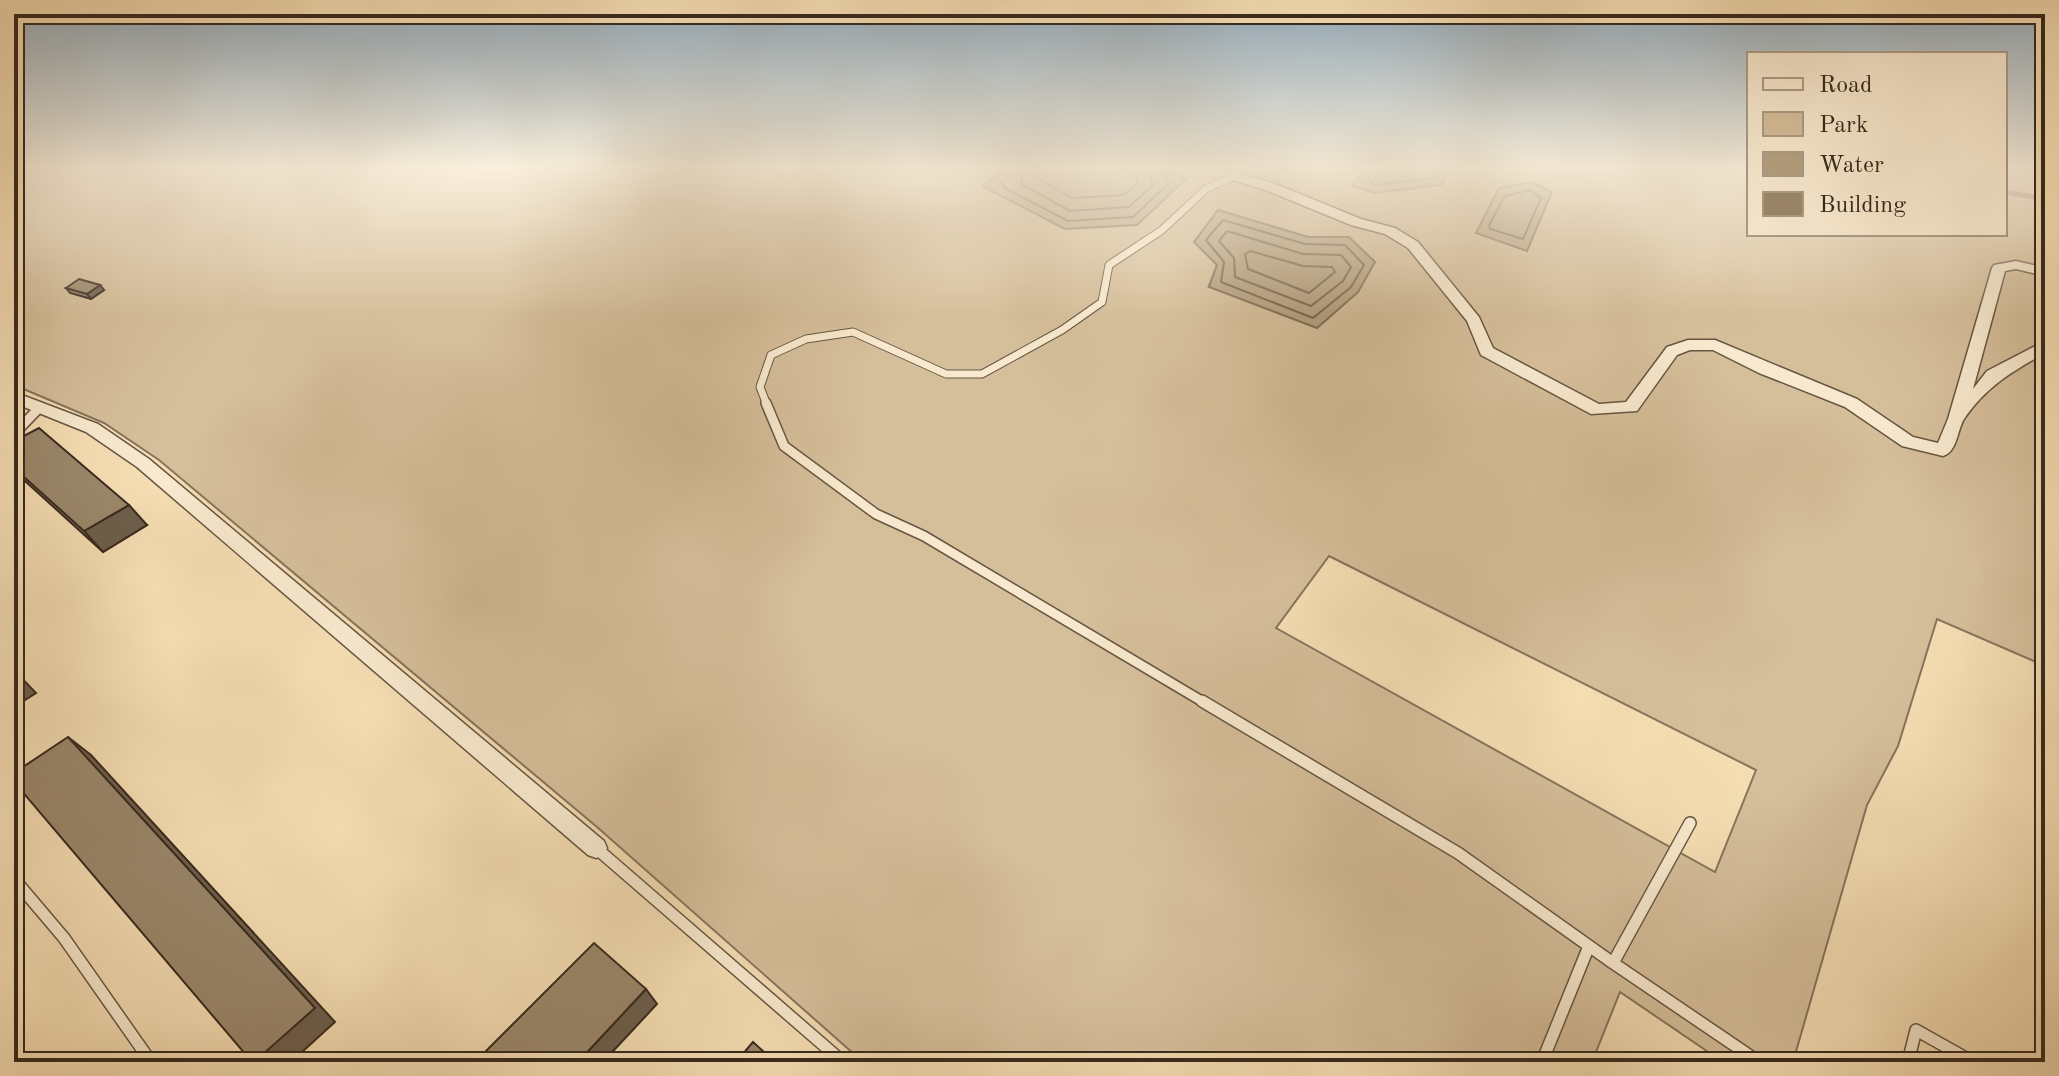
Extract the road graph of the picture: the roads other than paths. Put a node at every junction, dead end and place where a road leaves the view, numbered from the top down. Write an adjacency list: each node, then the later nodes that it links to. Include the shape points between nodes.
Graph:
1 (1177, 216): 12 (lane, via 1109,265 1102,302 982,374 946,374 853,332 806,339 771,355 760,387 784,446 876,514 924,536 1458,853)
2 (1342, 216): 7 (street, via 1390,231 1413,245 1474,320 1486,351 1597,410 1631,407 1672,351 1715,345 1851,403 1908,442 1943,450)
3 (2045, 272): 7 (street, via 2016,265 1999,268)
4 (2045, 346): 7 (street, via 1993,375)
5 (14, 397): 6 (street)
6 (40, 407): 8 (lane); 10 (street, via 92,428 143,463)
7 (1956, 419)
8 (14, 434)
9 (1690, 823): 13 (lane)
10 (596, 848): 15 (lane)
11 (14, 879): 14 (lane, via 64,938)
12 (1589, 946): 13 (lane); 16 (lane)
13 (1613, 963): 17 (lane)
14 (151, 1062)
15 (843, 1062)
16 (1542, 1062)
17 (1759, 1062)
18 (1908, 1062): 19 (lane, via 1916,1030)
19 (1973, 1062)

